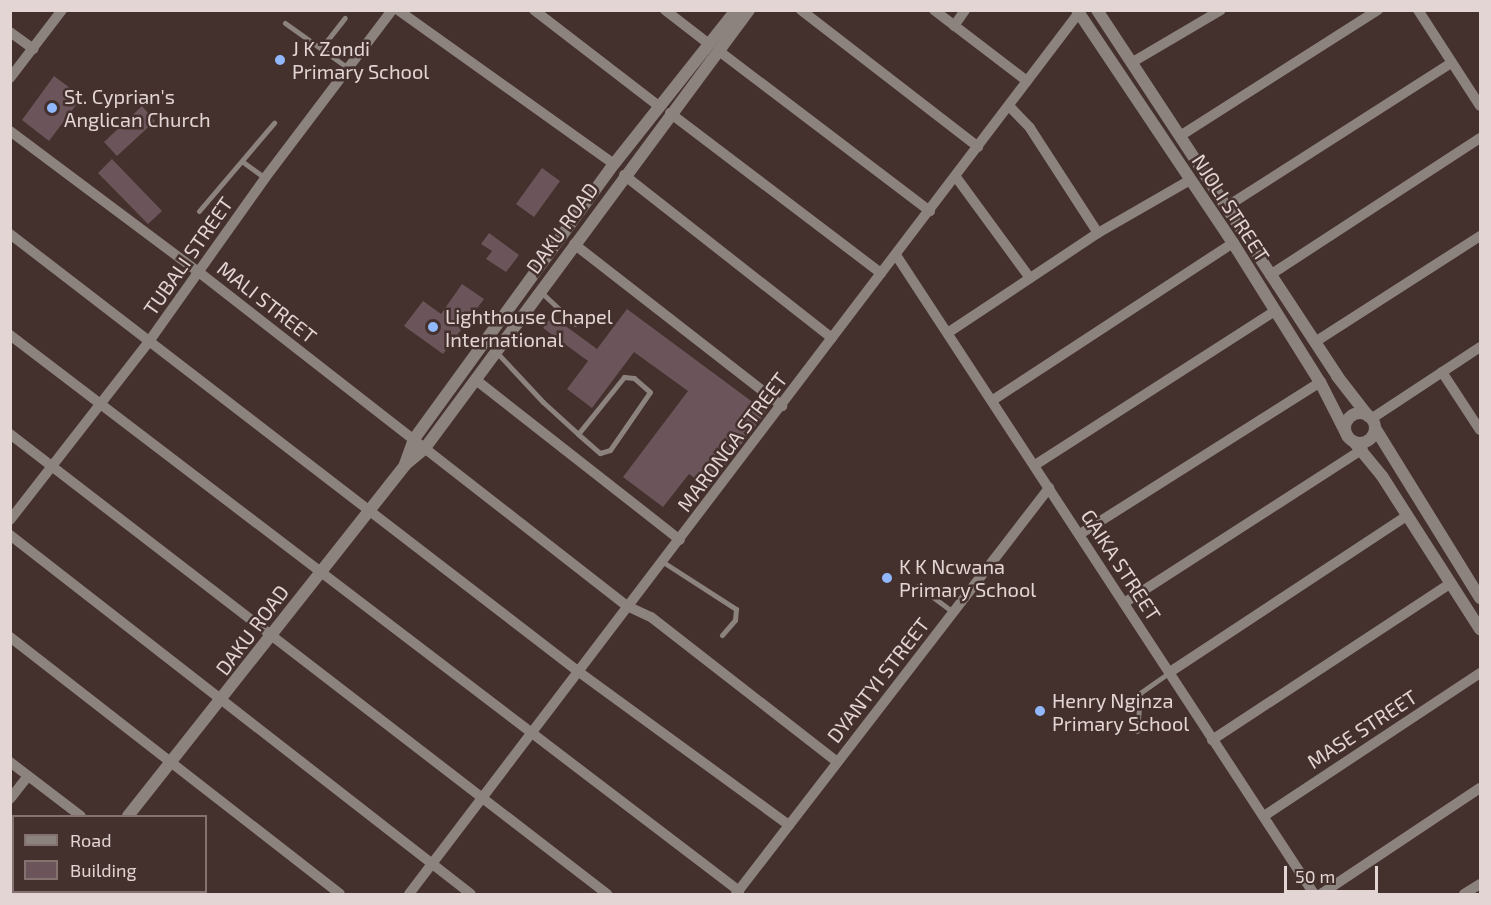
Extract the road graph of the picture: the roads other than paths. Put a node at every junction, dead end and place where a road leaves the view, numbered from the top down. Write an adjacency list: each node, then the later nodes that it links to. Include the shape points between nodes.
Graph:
1 (62, 10): 22 (street)
2 (392, 10): 25 (street, TUBALI STREET)
3 (398, 10): 37 (street)
4 (534, 10): 30 (street)
5 (665, 10): 21 (street)
6 (736, 10): 21 (street, DAKU ROAD)
7 (749, 10): 21 (street, DAKU ROAD)
8 (801, 10): 35 (street)
9 (934, 10): 18 (street)
10 (965, 10): 18 (street)
11 (1097, 10): 23 (street, NJOLI STREET)
12 (1221, 10): 23 (street)
13 (1377, 10): 33 (street)
14 (1418, 10): 24 (street)
15 (1079, 11): 27 (street, MARONGA STREET); 41 (street, NJOLI STREET)
16 (345, 18): 20 (lane)
17 (285, 23): 20 (lane)
18 (954, 26): 27 (street)
19 (10, 32): 22 (street)
20 (322, 47): 25 (lane)
21 (714, 47): 30 (street, DAKU ROAD); 44 (street)
22 (33, 49): 26 (street)
23 (1131, 63): 33 (street, NJOLI STREET)
24 (1451, 63): 28 (street); 42 (street)
25 (348, 68): 40 (street, TUBALI STREET)
26 (10, 78)
27 (1027, 81): 29 (street, MARONGA STREET)
28 (1480, 106)
29 (1010, 107): 35 (street, MARONGA STREET); 45 (street, via 1030,128)
30 (665, 110): 37 (street, DAKU ROAD); 38 (street, DAKU ROAD); 52 (street)
31 (274, 123): 36 (lane)
32 (10, 131): 51 (street, MALI STREET)
33 (1180, 136): 42 (street, NJOLI STREET)
34 (1480, 138): 53 (street)
35 (978, 147): 39 (street, MARONGA STREET)
36 (243, 162): 40 (lane); 43 (lane)
37 (614, 164): 62 (street, DAKU ROAD)
38 (624, 175): 49 (street, DAKU ROAD); 60 (street)
39 (956, 177): 44 (street, MARONGA STREET); 54 (street)
40 (265, 178): 51 (street, TUBALI STREET)
41 (1190, 180): 45 (street); 48 (street, NJOLI STREET)
42 (1227, 207): 53 (street, NJOLI STREET)
43 (199, 211)
44 (930, 211): 50 (street, MARONGA STREET)
45 (1098, 233): 54 (street)
46 (10, 234): 61 (street)
47 (1480, 236): 63 (street)
48 (1233, 243): 56 (street, NJOLI STREET); 69 (street)
49 (574, 244): 55 (street, DAKU ROAD); 71 (street)
50 (896, 255): 52 (street, MARONGA STREET); 58 (street, GAIKA STREET)
51 (200, 273): 61 (street, TUBALI STREET); 77 (street, MALI STREET)
52 (881, 273): 60 (street, MARONGA STREET)
53 (1270, 275): 63 (street, NJOLI STREET)
54 (1030, 278): 58 (street)
55 (541, 291): 57 (lane); 65 (street, DAKU ROAD)
56 (1275, 311): 68 (street, NJOLI STREET); 82 (street)
57 (575, 324)
58 (949, 332): 69 (street, GAIKA STREET)
59 (10, 335): 70 (street)
60 (832, 338): 71 (street, MARONGA STREET)
61 (150, 340): 70 (street, TUBALI STREET); 84 (street)
62 (487, 342): 65 (lane); 77 (street, DAKU ROAD)
63 (1315, 342): 72 (street, NJOLI STREET)
64 (1480, 347): 66 (street)
65 (497, 351): 67 (street, DAKU ROAD); 76 (lane)
66 (1442, 372): 72 (street); 73 (street)
67 (476, 380): 79 (street, DAKU ROAD); 89 (street)
68 (1320, 382): 74 (street, NJOLI STREET); 87 (street)
69 (993, 400): 82 (street, GAIKA STREET)
70 (101, 402): 80 (street, TUBALI STREET); 91 (street)
71 (782, 406): 89 (street, MARONGA STREET)
72 (1371, 421): 74 (street, via 1359,414 1350,417); 78 (street, via 1368,441); 94 (street, NJOLI STREET)
73 (1480, 430)
74 (1345, 431): 78 (street)
75 (10, 434): 80 (street)
76 (578, 434): 76 (lane, via 600,453 608,452 646,403 650,392 634,378 624,377)
77 (414, 439): 79 (street, MALI STREET); 81 (street, DAKU ROAD)
78 (1359, 446): 85 (street); 95 (street)
79 (426, 448): 81 (street, DAKU ROAD); 96 (street, MALI STREET)
80 (51, 464): 86 (street, TUBALI STREET); 101 (street)
81 (405, 465): 84 (street, DAKU ROAD)
82 (1035, 465): 83 (street, GAIKA STREET)
83 (1049, 488): 87 (street, GAIKA STREET); 97 (street, DYANTYI STREET)
84 (370, 510): 91 (street, DAKU ROAD); 102 (street)
85 (1407, 516): 92 (street); 103 (street)
86 (10, 520)
87 (1080, 534): 95 (street, GAIKA STREET)
88 (10, 536): 105 (street)
89 (680, 540): 90 (street, MARONGA STREET)
90 (663, 562): 96 (street, MARONGA STREET); 99 (lane, via 736,609 735,620)
91 (320, 573): 101 (street, DAKU ROAD); 107 (street)
92 (1451, 583): 98 (street); 108 (street)
93 (918, 586): 97 (lane)
94 (1480, 598)
95 (1125, 603): 103 (street, GAIKA STREET)
96 (627, 606): 102 (street, MARONGA STREET); 110 (street, MALI STREET, via 651,617)
97 (953, 612): 110 (street, DYANTYI STREET)
98 (1480, 629)
99 (722, 635)
100 (10, 637): 111 (street)
101 (272, 638): 105 (street, DAKU ROAD); 115 (street)
102 (579, 672): 107 (street, MARONGA STREET); 119 (street)
103 (1170, 672): 106 (lane, via 1142,689); 108 (street, GAIKA STREET)
104 (1480, 673): 118 (street, MASE STREET)
105 (222, 701): 111 (street, DAKU ROAD); 120 (street)
106 (1137, 731)
107 (530, 735): 115 (street, MARONGA STREET); 122 (street)
108 (1212, 740): 118 (street, GAIKA STREET)
109 (10, 762): 112 (street)
110 (837, 762): 119 (street, DYANTYI STREET)
111 (170, 765): 117 (street, DAKU ROAD); 123 (street)
112 (28, 776): 114 (street); 116 (street)
113 (1480, 788): 128 (street)
114 (10, 799)
115 (481, 801): 120 (street, MARONGA STREET); 126 (street)
116 (80, 815)
117 (129, 815)
118 (1264, 816): 127 (street, GAIKA STREET)
119 (789, 825): 122 (street, DYANTYI STREET)
120 (433, 864): 124 (street, MARONGA STREET); 125 (street)
121 (1480, 884): 129 (street)
122 (738, 893)
123 (340, 894)
124 (409, 894)
125 (471, 894)
126 (607, 894)
127 (1314, 894)
128 (1321, 894)
129 (1464, 894)

